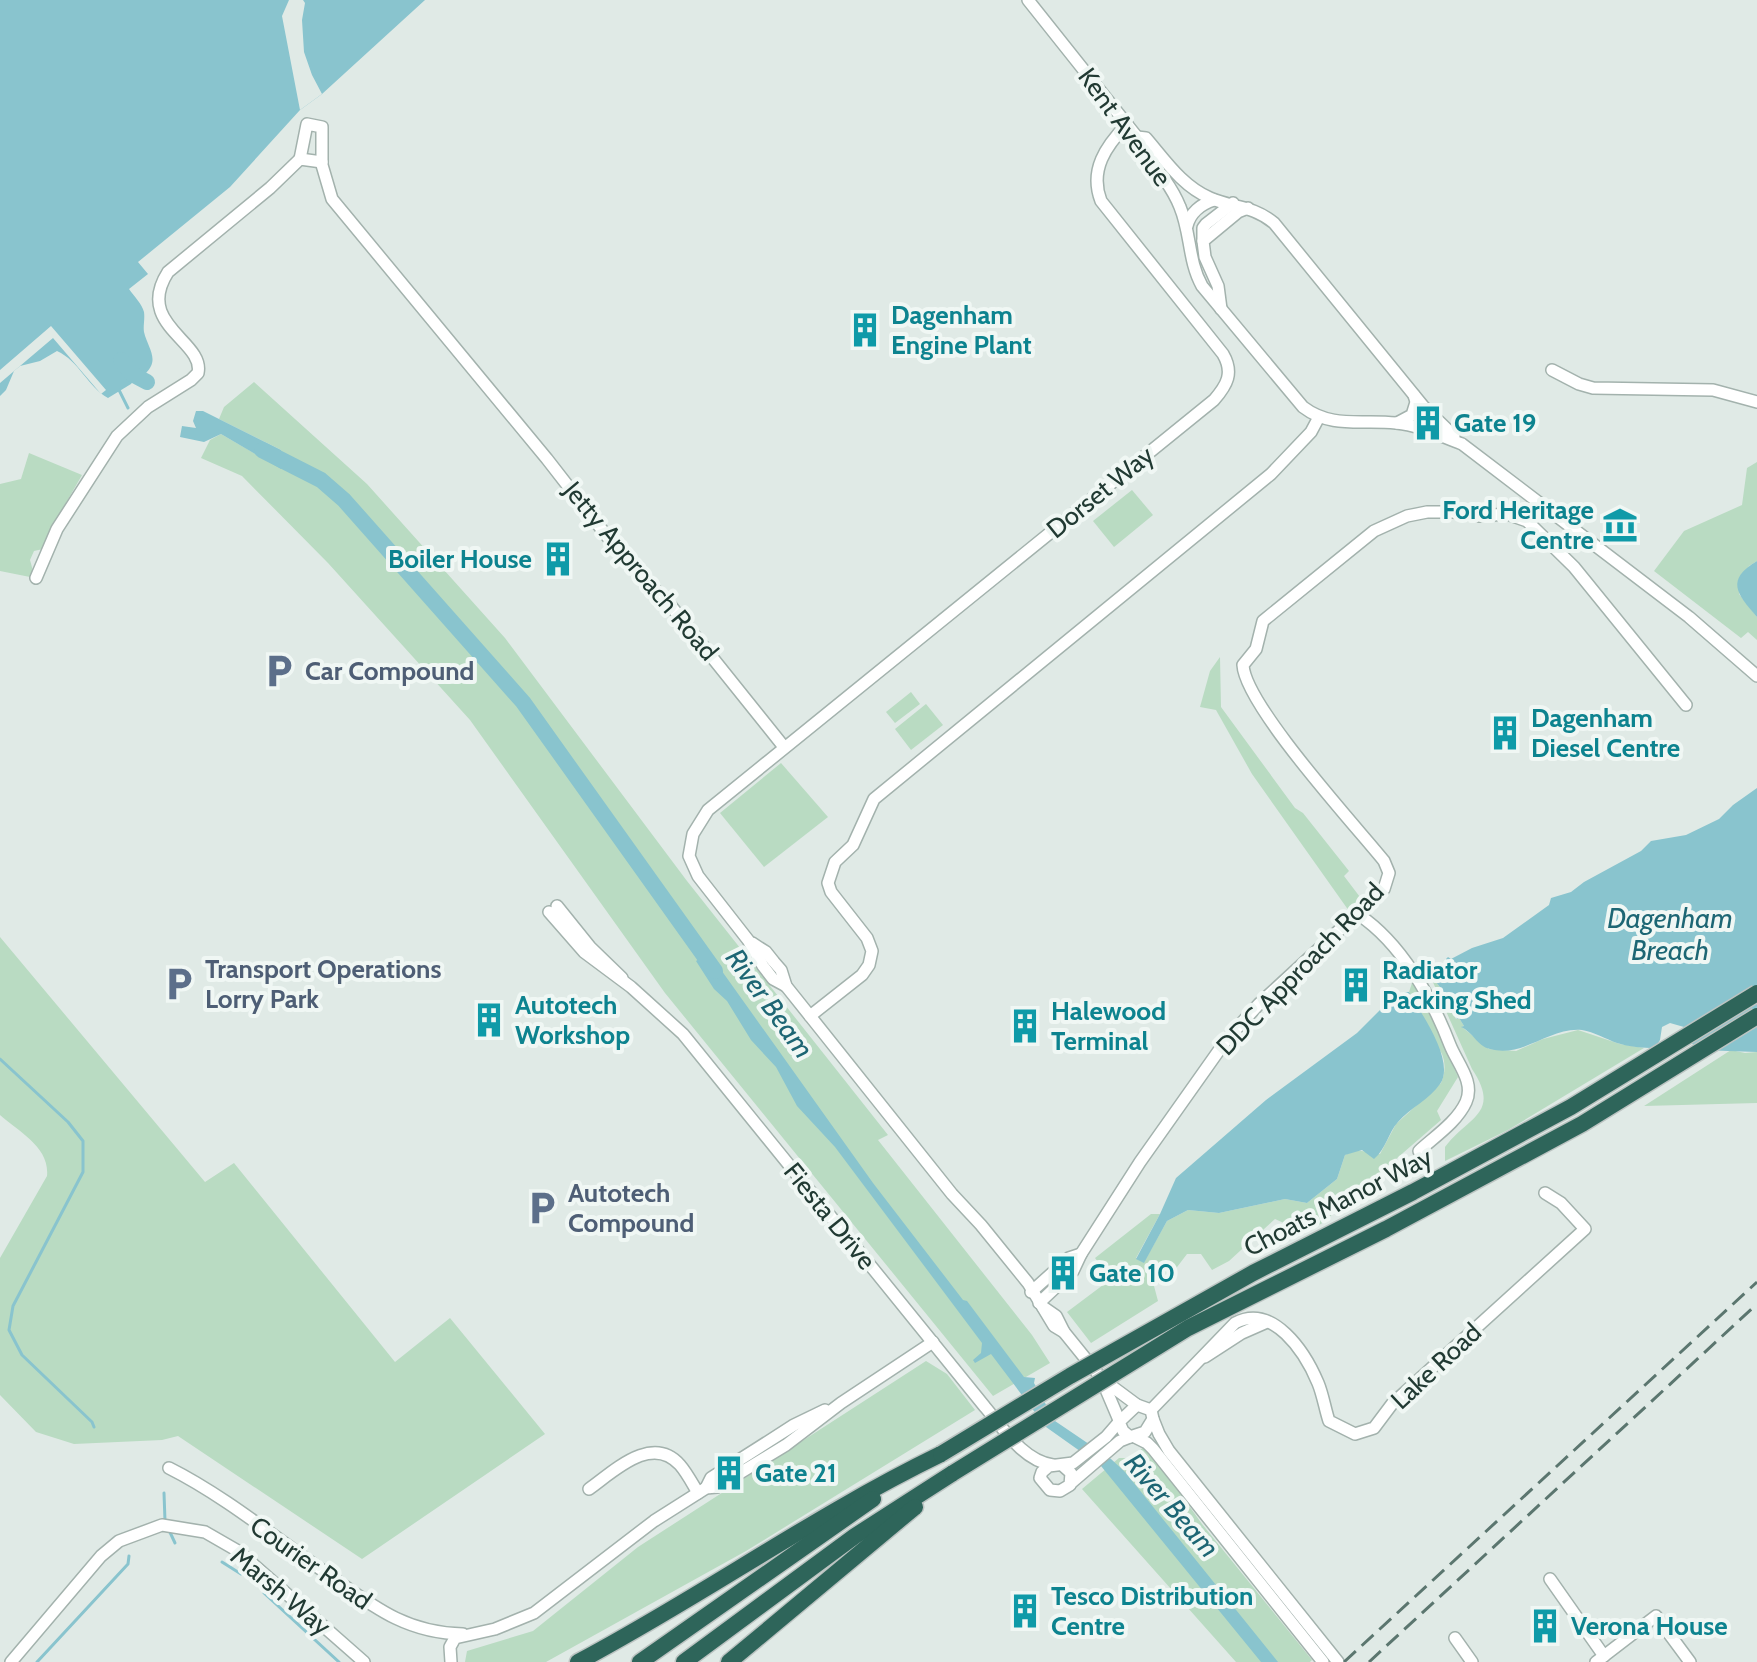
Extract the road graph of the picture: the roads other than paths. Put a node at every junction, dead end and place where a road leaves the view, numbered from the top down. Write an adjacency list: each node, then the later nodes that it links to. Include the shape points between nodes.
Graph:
1 (1028, 0): 2 (street, Kent Avenue)
2 (1127, 124): 3 (street, Kent Avenue); 21 (street, Dorset Way, via 1101,160 1096,188 1223,354 1226,385 1214,400)
3 (1137, 137): 6 (street, via 1146,138 1190,187); 9 (street, Kent Avenue, via 1179,204)
4 (300, 159): 5 (street); 5 (street, Jetty Approach Road, via 307,124 322,127); 18 (street, via 159,285 161,314 198,362 198,373 117,436 62,521)
5 (322, 162): 21 (street, Jetty Approach Road, via 332,199)
6 (1214, 200): 7 (street); 9 (street, via 1189,217)
7 (1233, 203): 8 (street); 10 (street, via 1206,224)
8 (1248, 208): 10 (street); 13 (street, via 1282,231)
9 (1187, 227): 11 (street, Kent Avenue, via 1194,272)
10 (1203, 241): 11 (street)
11 (1221, 309): 15 (street, via 1303,407)
12 (1552, 370): 14 (street, via 1593,388 1713,390)
13 (1412, 391): 16 (street, via 1414,411); 17 (street)
14 (1757, 402)
15 (1319, 417): 16 (street, via 1352,424); 25 (street, via 1271,474 874,799 828,883 867,938 872,951 869,965)
16 (1397, 423): 17 (street)
17 (1462, 444): 19 (street, via 1689,617)
18 (36, 578)
19 (1757, 676)
20 (1686, 705): 23 (street, DDC Approach Road, via 1574,567 1527,521 1501,514 1427,512 1374,531 1263,621 1256,649 1243,665 1247,684 1274,727 1388,868 1384,889)
21 (784, 747): 25 (street, Dorset Way, via 708,810 697,825 689,856 704,887 781,970 786,986)
22 (553, 909): 32 (street, Fiesta Drive, via 584,952 683,1034)
23 (1359, 915): 27 (street, via 1374,925 1410,969 1469,1087 1466,1103); 29 (street, DDC Approach Road, via 1227,1039)
24 (1757, 993): 40 (highway, Choats Manor Way, bridge, via 1571,1107 1241,1279)
25 (810, 1016): 30 (street, Dorset Way)
26 (1757, 1016): 44 (highway, Choats Manor Way, bridge, via 1582,1124 1188,1328)
27 (1419, 1151)
28 (1545, 1193): 35 (street, Lake Road, via 1585,1229 1392,1404 1374,1428 1355,1434 1329,1421 1319,1384 1286,1334 1275,1323 1251,1316 1235,1323 1209,1348)
29 (1081, 1254): 30 (street, via 1069,1258); 31 (street, DDC Approach Road, via 1073,1271)
30 (1031, 1292): 31 (street, Dorset Way)
31 (1041, 1305): 33 (street, Dorset Way, via 1056,1316)
32 (933, 1342): 39 (street, Fiesta Drive); 48 (street, Courier Road, via 801,1435 717,1487)
33 (1102, 1379): 34 (street); 36 (street)
34 (1137, 1405): 35 (street); 36 (street)
35 (1152, 1414): 37 (street, via 1149,1429); 51 (street, via 1169,1451)
36 (1119, 1421): 37 (street); 38 (street)
37 (1132, 1437): 38 (street); 51 (street, via 1153,1449)
38 (1109, 1442): 41 (street)
39 (1023, 1451): 42 (street, Fiesta Drive, via 1042,1463); 45 (street, Fiesta Drive)
40 (941, 1454): 57 (highway, via 872,1487); 58 (highway)
41 (1085, 1462): 42 (street); 46 (street)
42 (1058, 1465): 45 (street, via 1045,1468); 46 (street, via 1071,1473)
43 (169, 1468): 50 (street, Courier Road, via 384,1613 422,1629)
44 (953, 1473): 59 (highway, via 855,1536); 60 (highway)
45 (1040, 1478): 46 (street, via 1052,1491)
46 (1070, 1485)
47 (589, 1489): 48 (street, via 629,1460 656,1453 677,1461)
48 (702, 1490): 50 (street, Courier Road, via 605,1556 534,1613 495,1629)
49 (1550, 1579): 53 (street)
50 (463, 1634): 56 (street, via 451,1645)
51 (1311, 1638): 61 (street); 62 (street)
52 (1455, 1638): 63 (street)
53 (1600, 1659): 64 (street, via 1656,1616)
54 (11, 1662): 55 (street, Marsh Way, via 101,1556 119,1541 168,1526 205,1532 238,1551)
55 (364, 1662)
56 (451, 1662)
57 (578, 1662)
58 (640, 1662)
59 (684, 1662)
60 (729, 1662)
61 (1323, 1662)
62 (1338, 1662)
63 (1472, 1662)
64 (1690, 1662)

